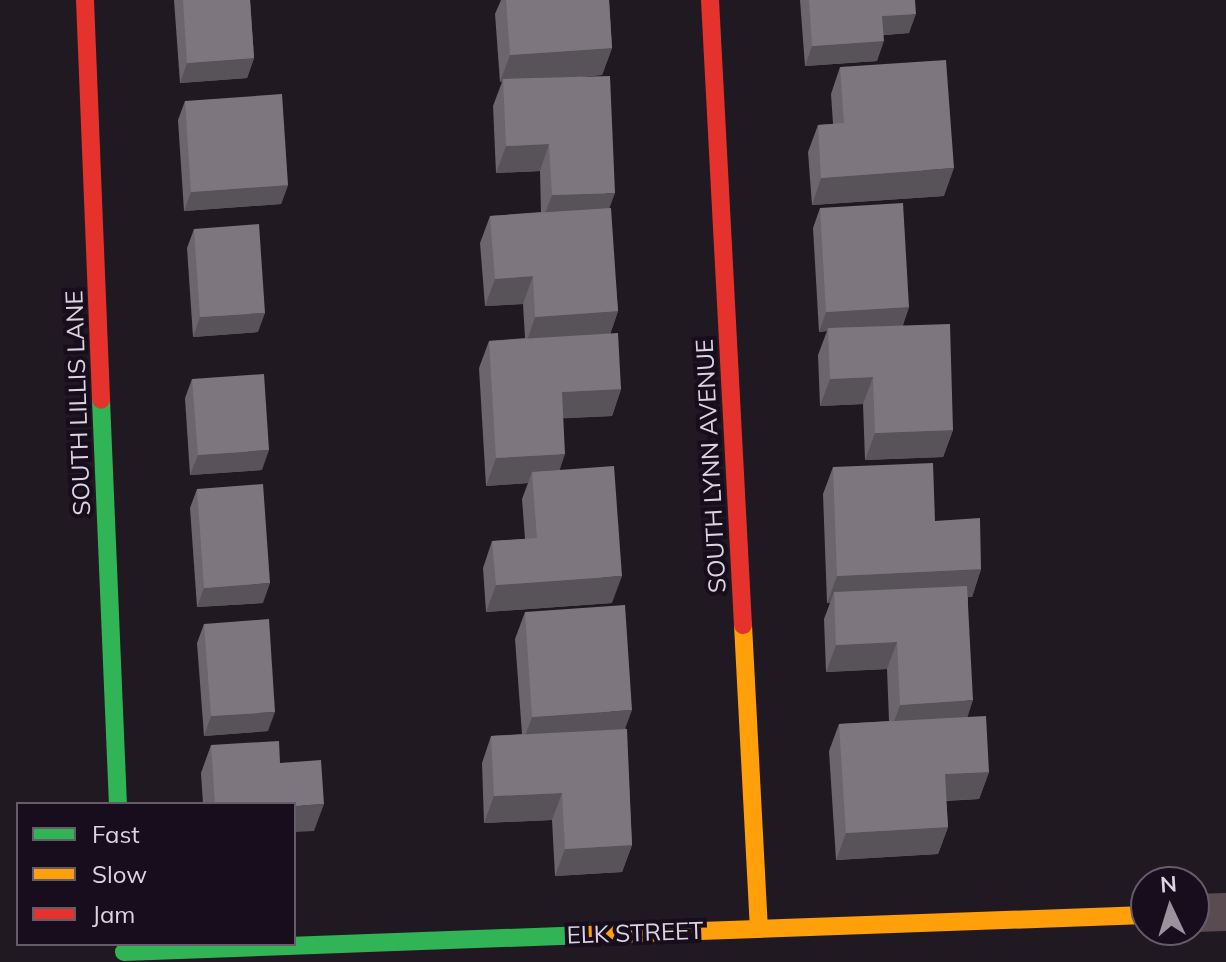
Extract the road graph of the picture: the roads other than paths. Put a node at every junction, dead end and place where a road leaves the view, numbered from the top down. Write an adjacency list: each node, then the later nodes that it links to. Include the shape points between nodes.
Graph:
1 (85, 0): 3 (street, SOUTH LILLIS LANE)
2 (710, 0): 5 (street, SOUTH LYNN AVENUE)
3 (118, 802)
4 (1130, 916): 5 (street, ELK STREET)
5 (759, 929): 6 (street, ELK STREET)
6 (124, 953)

